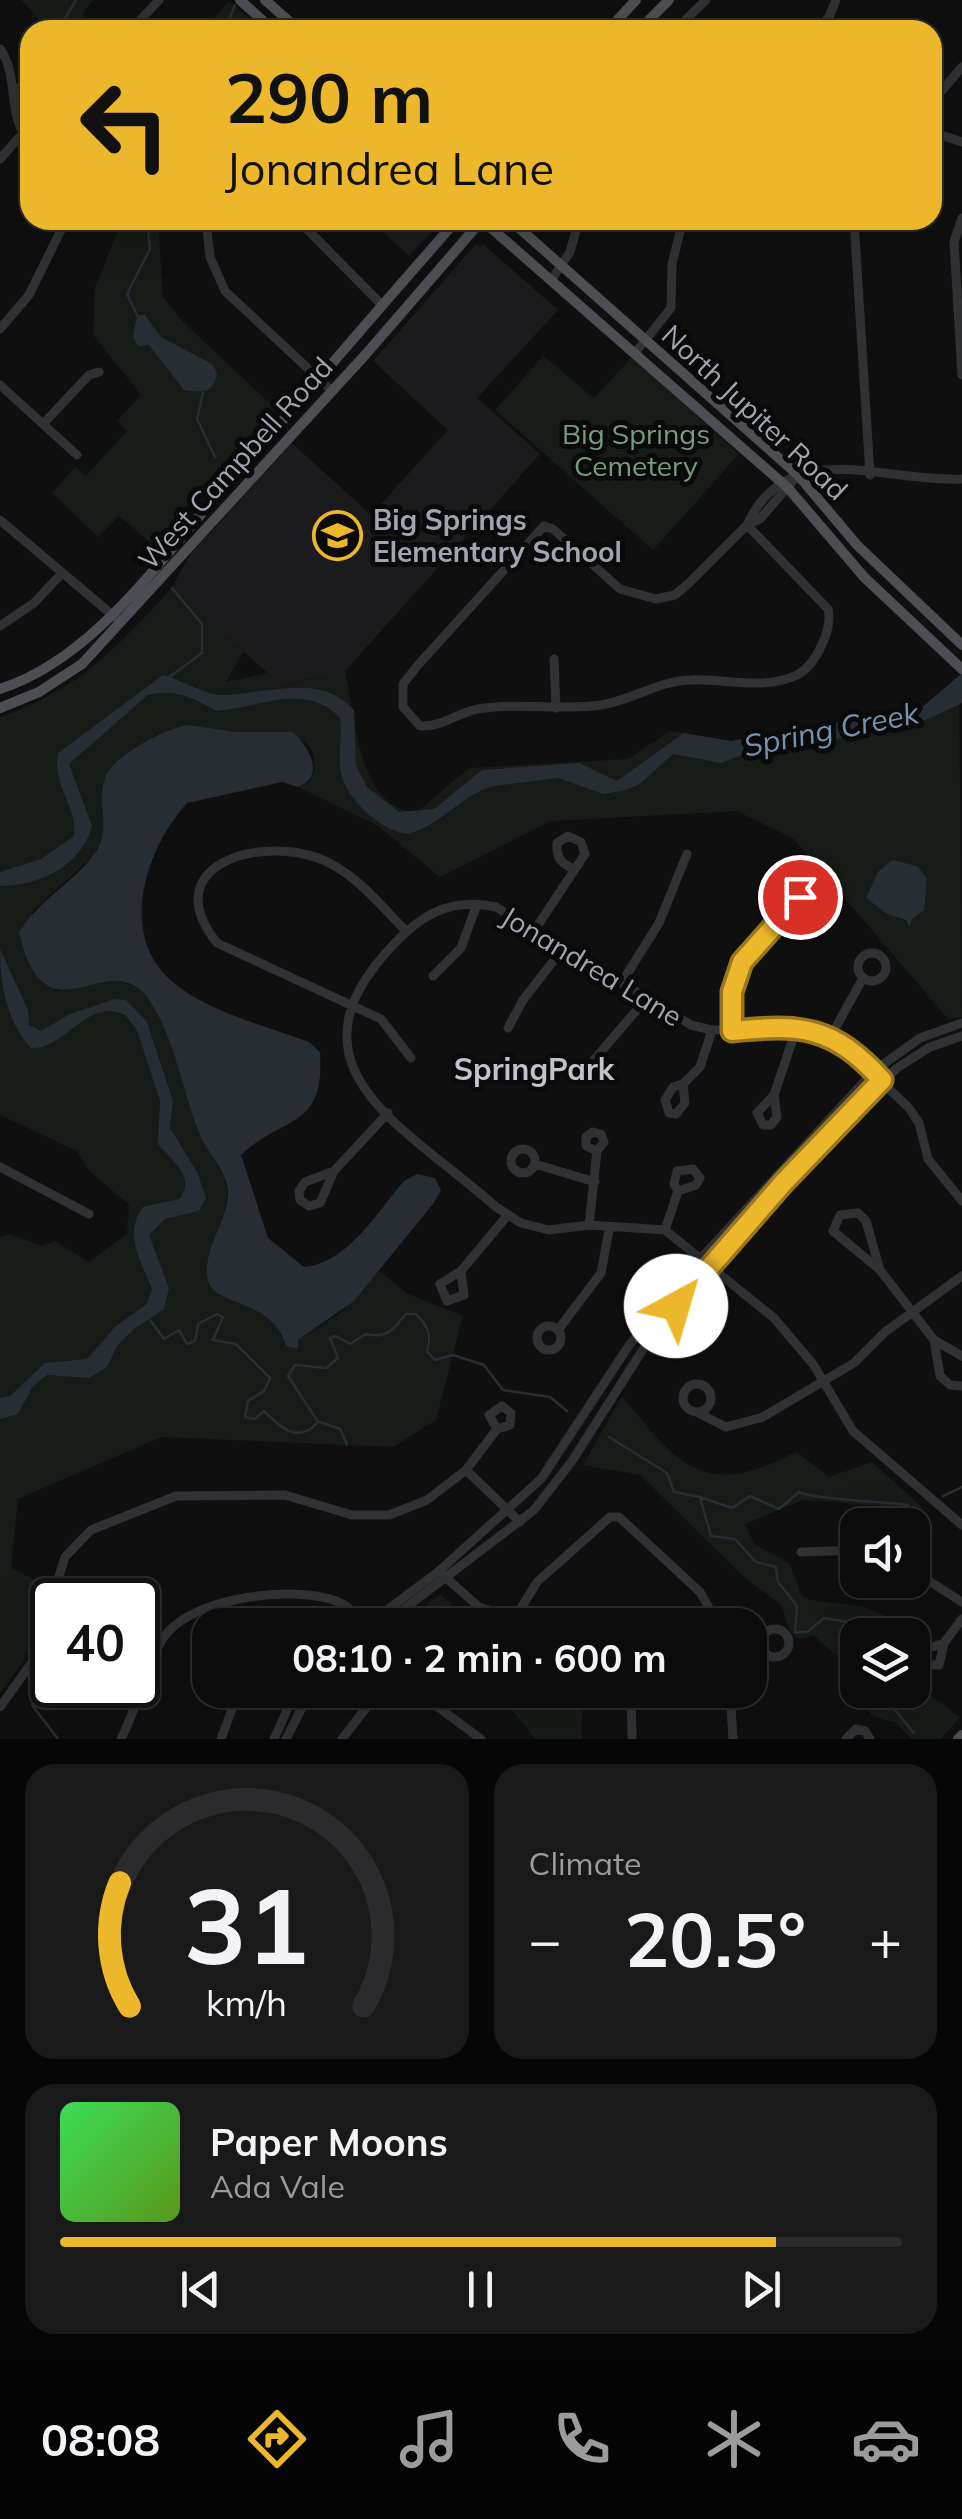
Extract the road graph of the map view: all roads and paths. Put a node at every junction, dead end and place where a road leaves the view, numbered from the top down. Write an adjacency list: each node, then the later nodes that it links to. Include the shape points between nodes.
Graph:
1 (159, 0): 7 (street)
2 (265, 0): 9 (main road)
3 (636, 0): 10 (main road)
4 (669, 0): 11 (main road)
5 (706, 0): 12 (street)
6 (243, 1): 8 (main road)
7 (141, 20)
8 (263, 20)
9 (288, 20)
10 (617, 20)
11 (649, 20)
12 (685, 20)
13 (0, 49): 16 (street)
14 (962, 67): 17 (street)
15 (20, 88): 16 (street)
16 (13, 90): 18 (street)
17 (942, 90)
18 (20, 116)
19 (20, 143): 20 (street)
20 (0, 159)
21 (962, 218): 39 (street, via 954,242)
22 (61, 230): 35 (street, via 29,296)
23 (207, 230): 40 (street, via 225,290)
24 (308, 230): 34 (street)
25 (448, 230): 34 (main road, West Campbell Road)
26 (473, 230): 42 (main road, West Campbell Road)
27 (494, 230): 33 (main road, North Jupiter Road)
28 (522, 230): 32 (main road, North Jupiter Road)
29 (575, 230): 32 (street)
30 (681, 230): 36 (street, via 672,264 672,308)
31 (855, 230): 47 (street)
32 (562, 265): 33 (street); 36 (main road, North Jupiter Road)
33 (552, 279): 37 (main road, North Jupiter Road)
34 (382, 304): 40 (main road, West Campbell Road)
35 (0, 329)
36 (646, 340): 37 (street); 48 (main road, North Jupiter Road)
37 (635, 353): 50 (main road, North Jupiter Road)
38 (99, 372): 43 (street)
39 (962, 375)
40 (318, 379): 42 (street); 45 (main road, West Campbell Road)
41 (0, 385): 43 (street)
42 (330, 389): 46 (main road, West Campbell Road)
43 (43, 424): 44 (street)
44 (77, 455)
45 (252, 456): 46 (main road); 54 (main road, West Campbell Road)
46 (262, 464): 55 (main road, West Campbell Road)
47 (870, 475): 48 (street, via 824,467); 49 (street)
48 (798, 476): 50 (street); 57 (main road, North Jupiter Road, via 858,545)
49 (962, 480)
50 (784, 485): 52 (street); 59 (main road, North Jupiter Road, via 864,576)
51 (0, 520): 53 (street)
52 (747, 525): 62 (street, via 828,609 816,656 803,671 761,682 670,682 605,704); 63 (street, via 690,583 656,599 620,589 544,526 403,684 403,708)
53 (62, 574): 54 (street); 56 (street)
54 (110, 613): 55 (street); 60 (main road, West Campbell Road, via 42,671)
55 (122, 622): 61 (main road, West Campbell Road, via 58,682)
56 (0, 626)
57 (961, 643)
58 (554, 659): 62 (street)
59 (962, 670)
60 (0, 689)
61 (0, 708)
62 (556, 708): 63 (street, via 492,707)
63 (420, 726): 64 (street)
64 (415, 738)
65 (686, 854): 74 (street, via 659,923)
66 (572, 868): 69 (street)
67 (477, 904): 69 (street, Jonandrea Lane); 70 (street, Jonandrea Lane, via 436,910); 72 (street, via 461,948)
68 (784, 911): 81 (street, via 742,962 732,992)
69 (536, 928): 71 (street, Jonandrea Lane)
70 (406, 931): 76 (street, Jonandrea Lane, via 368,974); 76 (street, via 346,873 316,857 249,850 227,858 208,876 200,906 217,942)
71 (565, 946): 74 (street, Jonandrea Lane); 79 (street)
72 (433, 976)
73 (864, 978): 82 (street)
74 (622, 982): 75 (street, Jonandrea Lane)
75 (647, 998): 80 (street, Jonandrea Lane); 85 (street)
76 (350, 1007): 84 (street, via 380,1019); 90 (street, Jonandrea Lane, via 344,1041 349,1063)
77 (962, 1024): 86 (street, via 920,1038)
78 (797, 1027): 81 (street, Jonandrea Lane); 82 (street, Jonandrea Lane); 89 (street)
79 (508, 1028)
80 (712, 1030): 81 (street, Jonandrea Lane); 88 (street, via 700,1067)
81 (732, 1031)
82 (831, 1036): 86 (street, Jonandrea Lane)
83 (962, 1036): 87 (street, via 930,1047)
84 (411, 1058)
85 (593, 1061)
86 (874, 1071): 87 (street, Jonandrea Lane); 103 (street)
87 (882, 1080): 97 (street, Jonandrea Lane, via 919,1123 928,1160); 103 (street)
88 (683, 1084)
89 (774, 1094)
90 (388, 1113): 94 (street); 99 (street, Jonandrea Lane)
91 (597, 1152): 95 (street)
92 (535, 1164): 95 (street)
93 (0, 1166): 98 (street)
94 (334, 1171)
95 (595, 1182): 100 (street)
96 (678, 1191): 102 (street)
97 (962, 1202)
98 (90, 1214)
99 (507, 1216): 100 (street, Jonandrea Lane, via 545,1230); 105 (street)
100 (589, 1225): 101 (street, Jonandrea Lane)
101 (609, 1230): 102 (street, Jonandrea Lane); 108 (street, via 601,1273)
102 (665, 1230): 103 (street)
103 (706, 1261): 111 (street, via 774,1318); 116 (street, via 630,1344 560,1455); 117 (street, via 632,1362 556,1484)
104 (880, 1270): 104 (street, via 866,1221 858,1213 840,1215 833,1231); 107 (street)
105 (461, 1271)
106 (962, 1276): 107 (street)
107 (914, 1310): 109 (street); 111 (street, via 866,1354)
108 (558, 1330)
109 (934, 1340): 110 (street); 112 (street, via 940,1376)
110 (962, 1356)
111 (823, 1380): 113 (street, via 735,1428); 118 (street, via 853,1431)
112 (962, 1386)
113 (700, 1414)
114 (496, 1429): 115 (street)
115 (466, 1470): 116 (street); 134 (street, via 427,1500 389,1515 352,1515 285,1495 176,1496 91,1530 65,1557 33,1661)
116 (510, 1510): 117 (street); 121 (street)
117 (520, 1522): 121 (street)
118 (962, 1524)
119 (840, 1551): 120 (street)
120 (801, 1552)
121 (443, 1575): 126 (street); 127 (street); 128 (street)
122 (930, 1582): 123 (street)
123 (962, 1602)
124 (204, 1608): 125 (street, via 316,1596)
125 (347, 1608)
126 (392, 1608)
127 (403, 1608)
128 (478, 1608)
129 (522, 1608): 130 (street, via 538,1582 610,1517 619,1517 700,1592)
130 (709, 1608)
131 (192, 1612): 143 (street, via 164,1636)
132 (962, 1619): 133 (street)
133 (944, 1643)
134 (0, 1706)
135 (232, 1708): 144 (street)
136 (288, 1708): 145 (street)
137 (302, 1708): 146 (street)
138 (367, 1708): 142 (street)
139 (439, 1708): 147 (street)
140 (631, 1708): 148 (street)
141 (731, 1708): 149 (street)
142 (345, 1738)
143 (121, 1739)
144 (220, 1739)
145 (274, 1739)
146 (286, 1739)
147 (481, 1739)
148 (632, 1739)
149 (733, 1739)
150 (846, 1739): 151 (street, via 856,1729)
151 (870, 1739)

